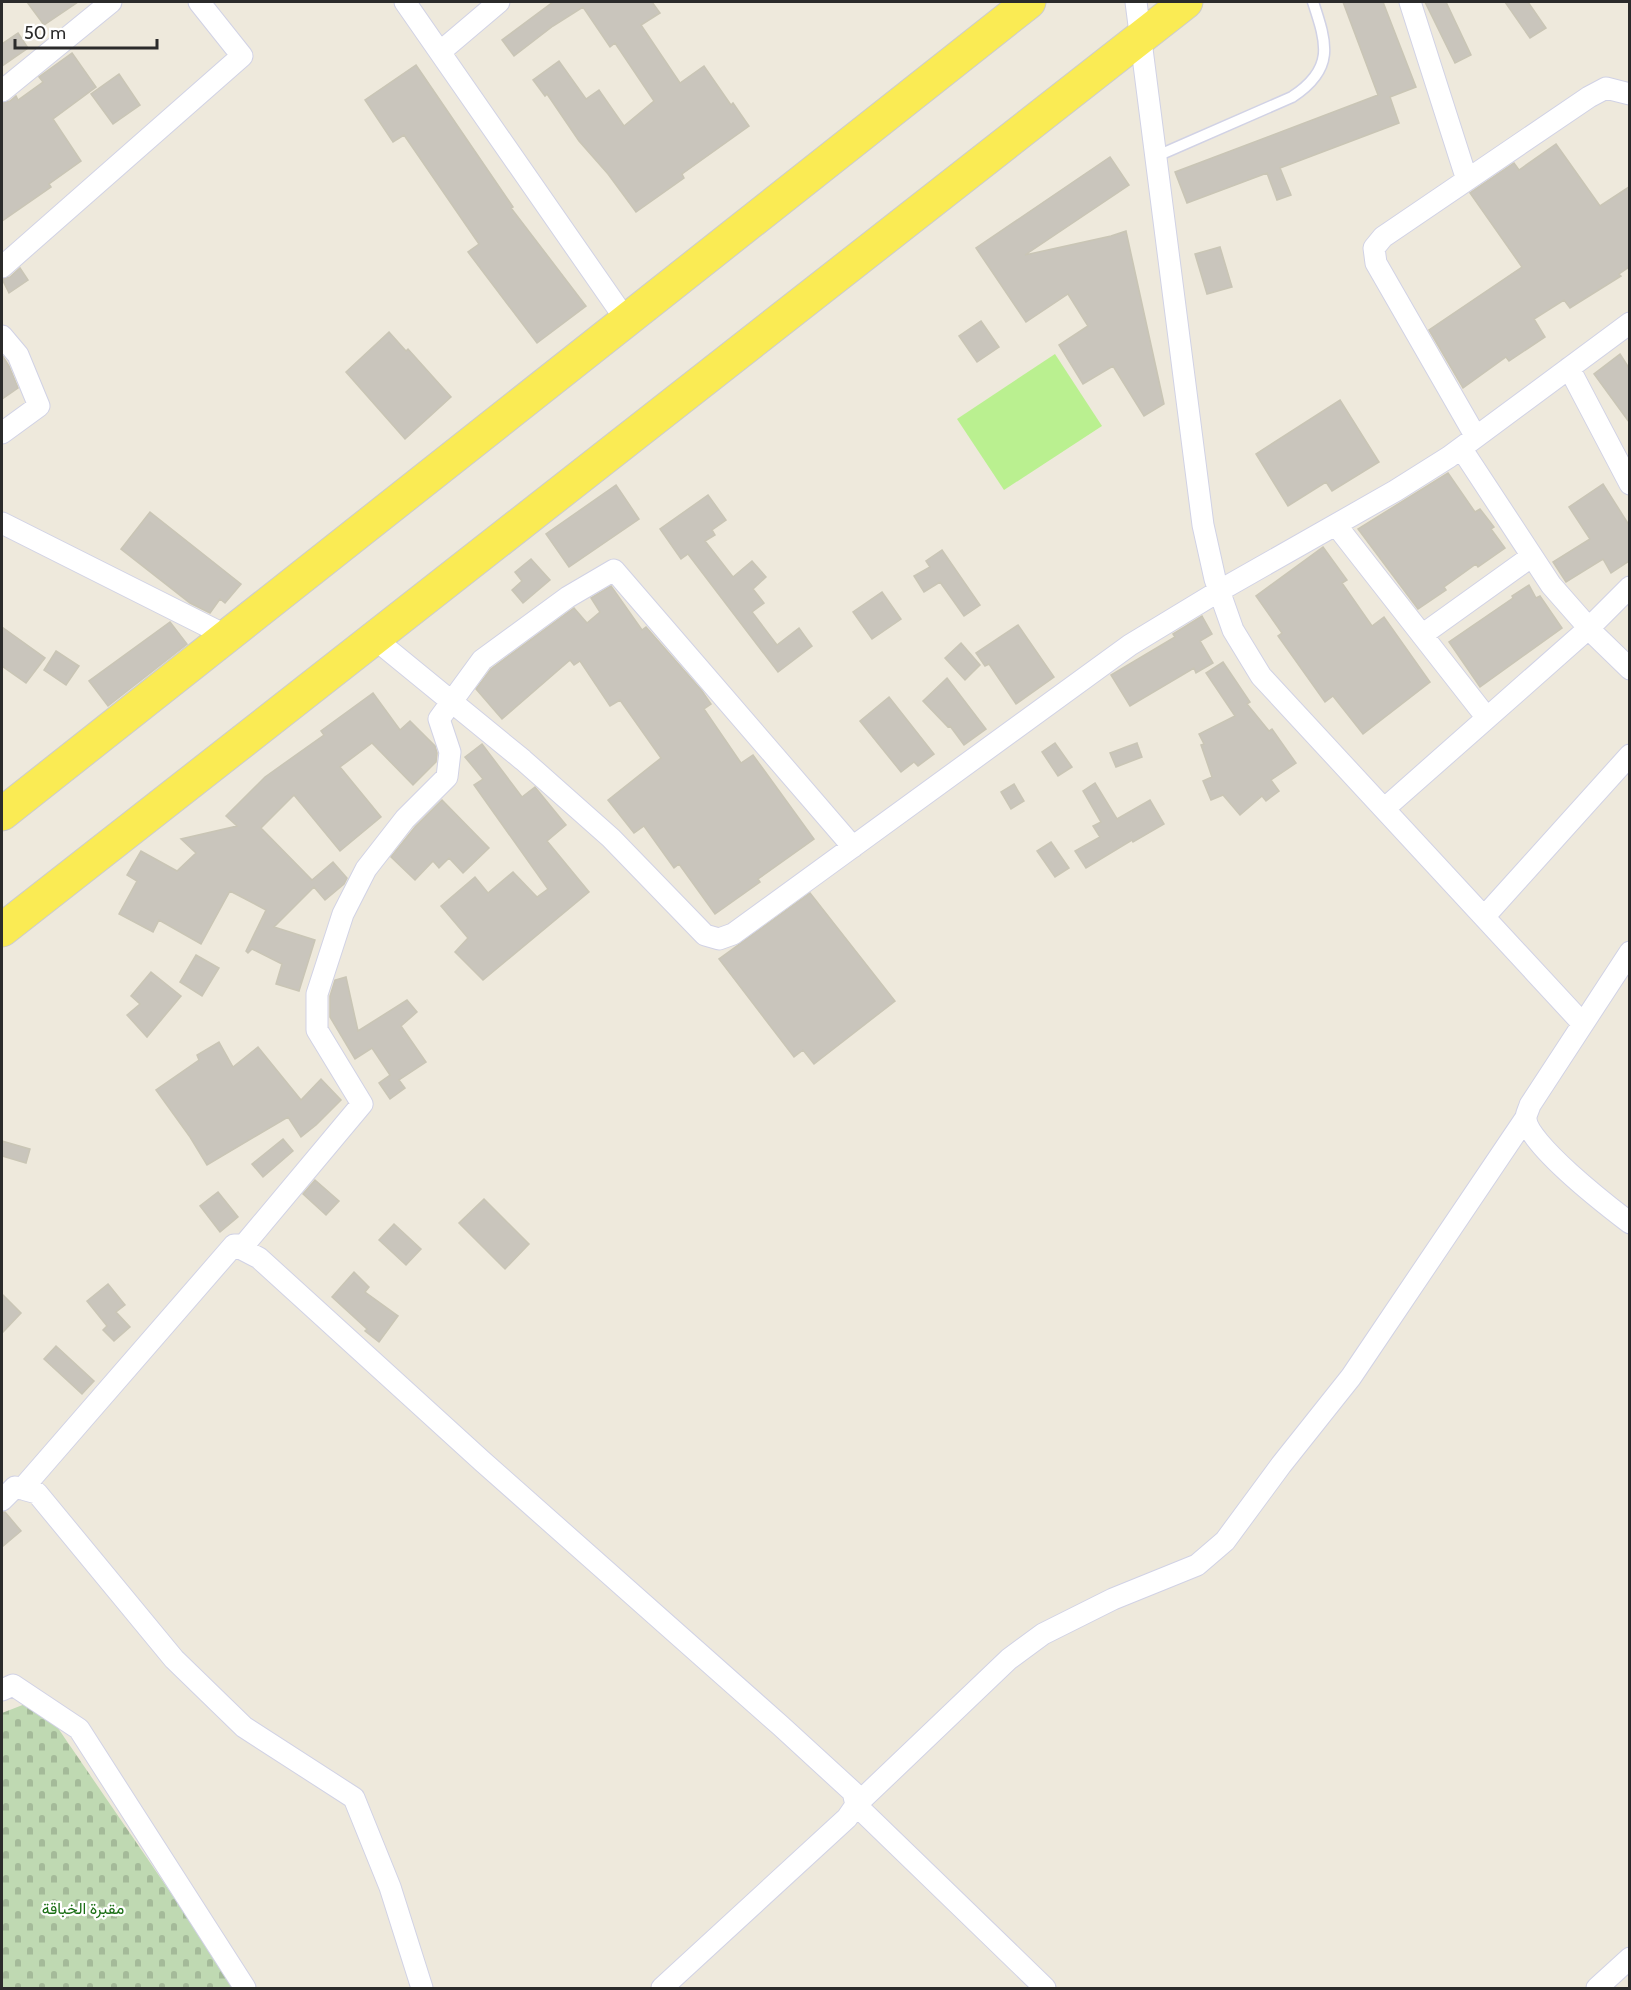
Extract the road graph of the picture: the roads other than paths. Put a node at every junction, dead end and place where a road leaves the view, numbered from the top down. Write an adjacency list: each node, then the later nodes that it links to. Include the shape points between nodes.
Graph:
1 (111, 2): 12 (street)
2 (199, 2): 16 (street, via 242,56)
3 (405, 2): 11 (street)
4 (499, 2): 11 (street)
5 (1029, 2): 17 (main road)
6 (1136, 2): 10 (street)
7 (1186, 2): 10 (main road)
8 (1313, 2): 14 (lane, via 1324,35 1324,51 1310,85 1292,97)
9 (1410, 2): 15 (street)
10 (1142, 36): 14 (street); 32 (main road)
11 (440, 52): 17 (street)
12 (2, 91)
13 (1629, 94): 15 (street, via 1606,88)
14 (1157, 156): 28 (street, via 1203,525)
15 (1467, 180): 22 (street, via 1383,237 1374,248 1376,263)
16 (2, 267)
17 (626, 320): 31 (main road)
18 (1626, 334): 20 (street)
19 (2, 336): 21 (street, via 18,355 39,406)
20 (1569, 368): 22 (street); 23 (street)
21 (2, 433)
22 (1468, 443): 24 (street); 26 (street)
23 (1629, 484)
24 (1336, 525): 28 (street); 30 (street)
25 (4, 529): 31 (street)
26 (1532, 556): 29 (street, via 1551,585); 30 (street)
27 (1629, 587): 29 (street)
28 (1219, 591): 37 (street, via 1233,630 1261,676); 39 (street, via 1130,645)
29 (1589, 628): 33 (street); 35 (street)
30 (1422, 635): 35 (street)
31 (226, 636): 38 (main road)
32 (375, 639): 34 (street); 41 (main road)
33 (1629, 669)
34 (452, 702): 39 (street, via 611,838 705,935 719,939 733,934); 39 (street, via 483,660 568,597 614,570); 46 (street, via 439,719 450,752 447,777 405,819 366,869 343,914 317,994 317,1030 362,1104 244,1245)
35 (1487, 718): 37 (street)
36 (1629, 755): 40 (street)
37 (1384, 808): 40 (street)
38 (2, 814)
39 (853, 846)
40 (1484, 917): 43 (street)
41 (2, 930)
42 (1629, 952): 43 (street)
43 (1583, 1024): 44 (street, via 1530,1105)
44 (1526, 1119): 45 (street, via 1531,1135 1591,1193); 50 (street, via 1351,1377 1225,1541 1197,1565 1113,1599 1043,1634 1009,1659)
45 (1629, 1223)
46 (234, 1245): 47 (street); 50 (street, via 259,1258 781,1726 853,1791)
47 (22, 1489): 48 (street, via 15,1487); 53 (street, via 37,1493 174,1659 244,1727 354,1798 390,1887)
48 (2, 1500)
49 (2, 1690): 52 (street, via 13,1685 79,1729)
50 (856, 1805): 54 (street, via 847,1818); 55 (street)
51 (1629, 1958): 56 (street)
52 (245, 1989)
53 (422, 1989)
54 (662, 1989)
55 (1045, 1989)
56 (1597, 1989)

